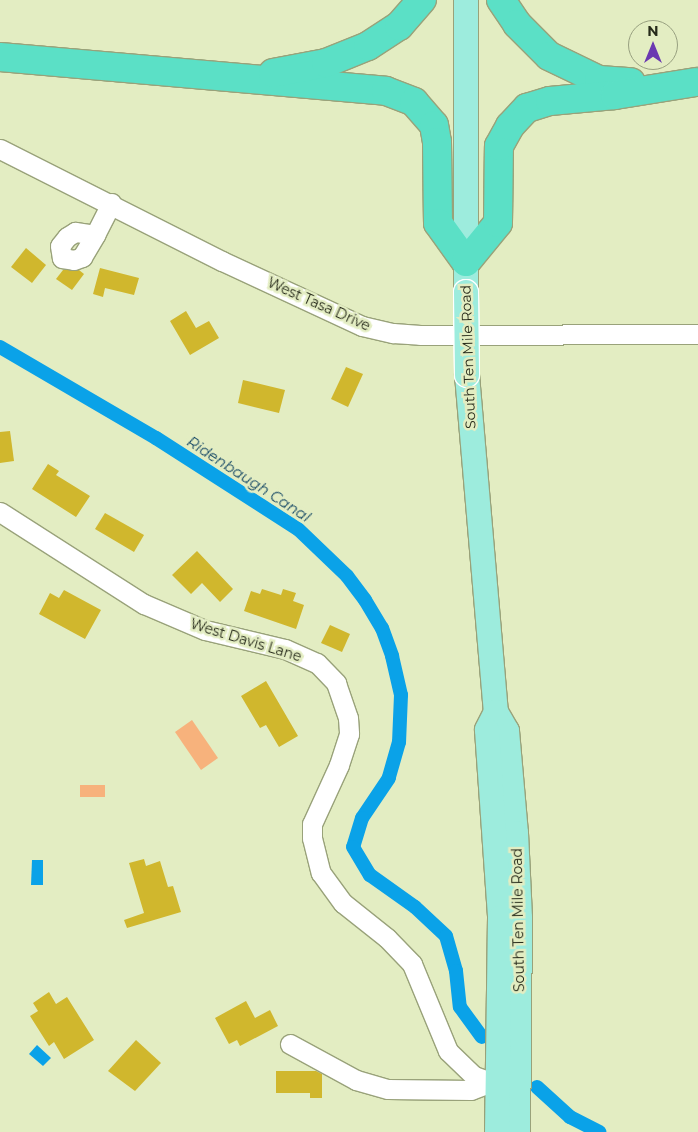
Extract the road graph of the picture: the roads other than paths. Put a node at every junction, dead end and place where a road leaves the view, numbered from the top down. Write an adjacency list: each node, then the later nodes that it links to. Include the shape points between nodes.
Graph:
1 (422, 0): 5 (highway, via 399,26 368,46 326,63 278,73)
2 (466, 0): 10 (main road, South Ten Mile Road)
3 (501, 0): 6 (highway, via 517,24 549,56 599,80)
4 (0, 57): 5 (highway)
5 (218, 74): 10 (highway, via 386,91 414,102 434,125 438,223)
6 (697, 81): 10 (highway, via 615,95 550,100 527,108 510,126 499,146 498,223)
7 (0, 149): 8 (street, West Tasa Drive)
8 (111, 203): 9 (street); 11 (street, West Tasa Drive, via 330,312 362,326 393,333)
9 (95, 235)
10 (466, 262): 13 (main road, South Ten Mile Road, bridge, via 467,375)
11 (698, 334)
12 (0, 512): 16 (street, West Davis Lane, via 144,604 204,630 285,649 317,663 336,683 348,718 348,734 339,765 312,824 312,838 321,872 343,903 387,938 412,964 448,1051 474,1076)
13 (496, 712): 15 (main road, South Ten Mile Road, via 506,731 519,871); 15 (main road, South Ten Mile Road, via 487,730 498,871 498,1031)
14 (290, 1044): 16 (street, via 356,1080 381,1088 471,1090)
15 (508, 1058): 16 (main road, South Ten Mile Road)
16 (505, 1086): 17 (main road, South Ten Mile Road); 18 (main road, South Ten Mile Road)
17 (497, 1132)
18 (518, 1132)

